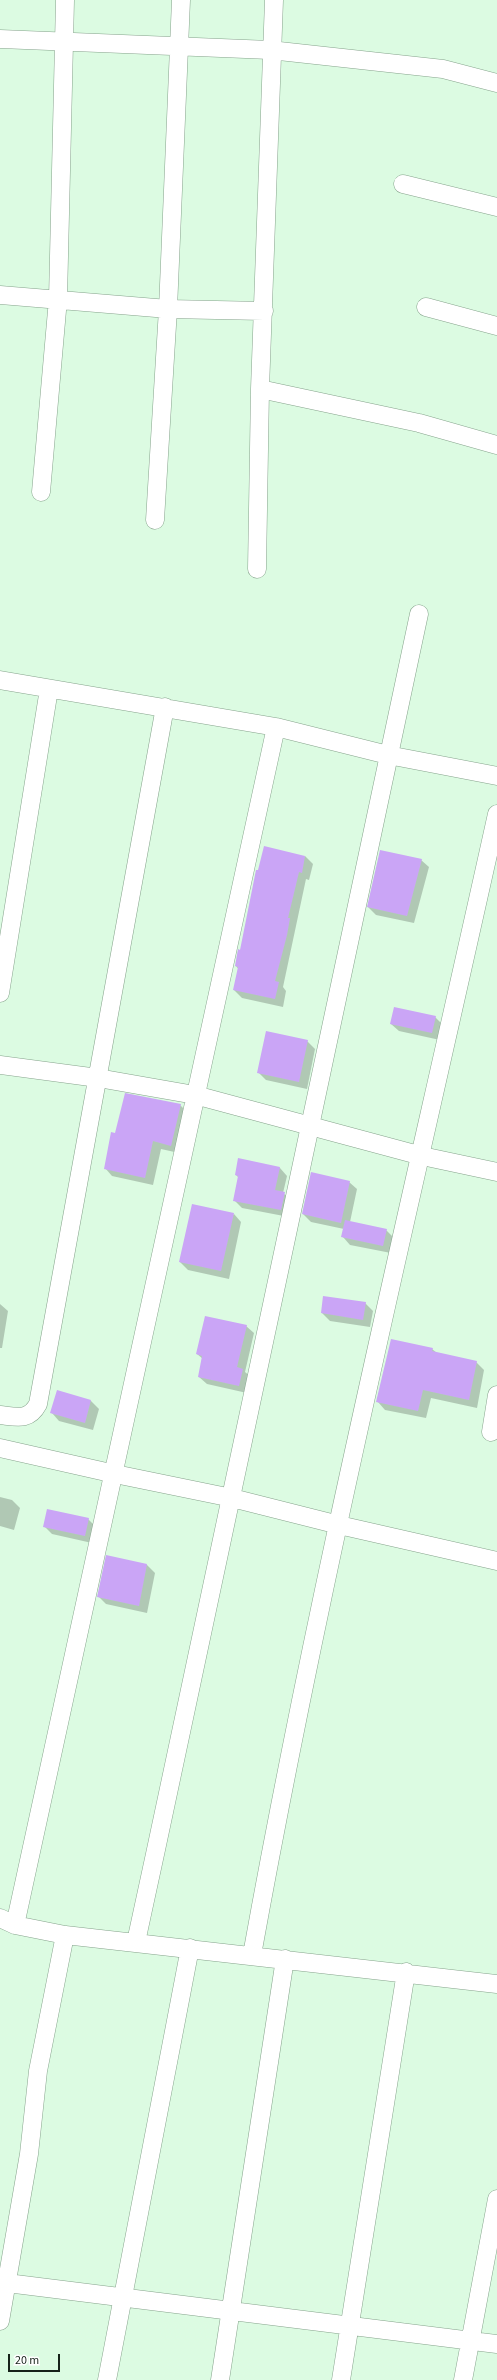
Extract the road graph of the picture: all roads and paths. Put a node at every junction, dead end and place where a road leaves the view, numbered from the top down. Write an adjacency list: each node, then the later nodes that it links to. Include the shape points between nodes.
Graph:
1 (65, 0): 5 (street)
2 (181, 0): 6 (street)
3 (274, 0): 7 (street)
4 (0, 40): 5 (street)
5 (64, 43): 6 (street); 12 (street)
6 (177, 48): 7 (street); 14 (street)
7 (270, 50): 8 (street, via 443,69); 15 (street)
8 (497, 83)
9 (403, 184): 10 (street)
10 (497, 207)
11 (0, 295): 12 (street)
12 (58, 299): 14 (street); 19 (street)
13 (426, 307): 16 (street)
14 (168, 309): 15 (street); 20 (street)
15 (264, 311): 17 (street)
16 (497, 326)
17 (260, 389): 18 (street, via 419,423); 21 (street)
18 (497, 445)
19 (41, 492)
20 (155, 520)
21 (257, 569)
22 (419, 614): 27 (street)
23 (0, 680): 24 (street)
24 (49, 689): 25 (street); 30 (street)
25 (165, 707): 26 (street); 32 (street)
26 (276, 727): 27 (street); 33 (street)
27 (388, 755): 28 (street); 34 (street)
28 (497, 776)
29 (497, 814): 35 (street)
30 (0, 993)
31 (0, 1065): 32 (street)
32 (98, 1078): 33 (street); 38 (street, via 38,1404 30,1415 23,1418)
33 (195, 1095): 34 (street); 41 (street)
34 (308, 1124): 35 (street); 42 (street)
35 (422, 1156): 36 (street); 43 (street)
36 (497, 1172)
37 (497, 1395): 39 (street)
38 (0, 1415)
39 (491, 1432)
40 (0, 1448): 41 (street)
41 (115, 1474): 42 (street); 45 (street)
42 (232, 1498): 43 (street); 47 (street)
43 (339, 1526): 44 (street); 49 (street)
44 (497, 1561)
45 (7, 1922): 46 (street)
46 (64, 1935): 47 (street); 54 (street, via 38,2071 29,2154)
47 (136, 1942): 48 (street)
48 (190, 1948): 49 (street); 55 (street)
49 (252, 1955): 50 (street)
50 (285, 1958): 51 (street); 56 (street)
51 (406, 1972): 52 (street); 58 (street)
52 (497, 1984)
53 (497, 2199): 59 (street)
54 (7, 2283): 55 (street); 57 (street)
55 (122, 2298): 56 (street); 61 (street)
56 (231, 2311): 58 (street); 62 (street)
57 (0, 2321)
58 (350, 2326): 59 (street); 63 (street)
59 (471, 2340): 60 (street); 64 (street)
60 (497, 2344)
61 (107, 2380)
62 (220, 2380)
63 (341, 2380)
64 (463, 2380)

